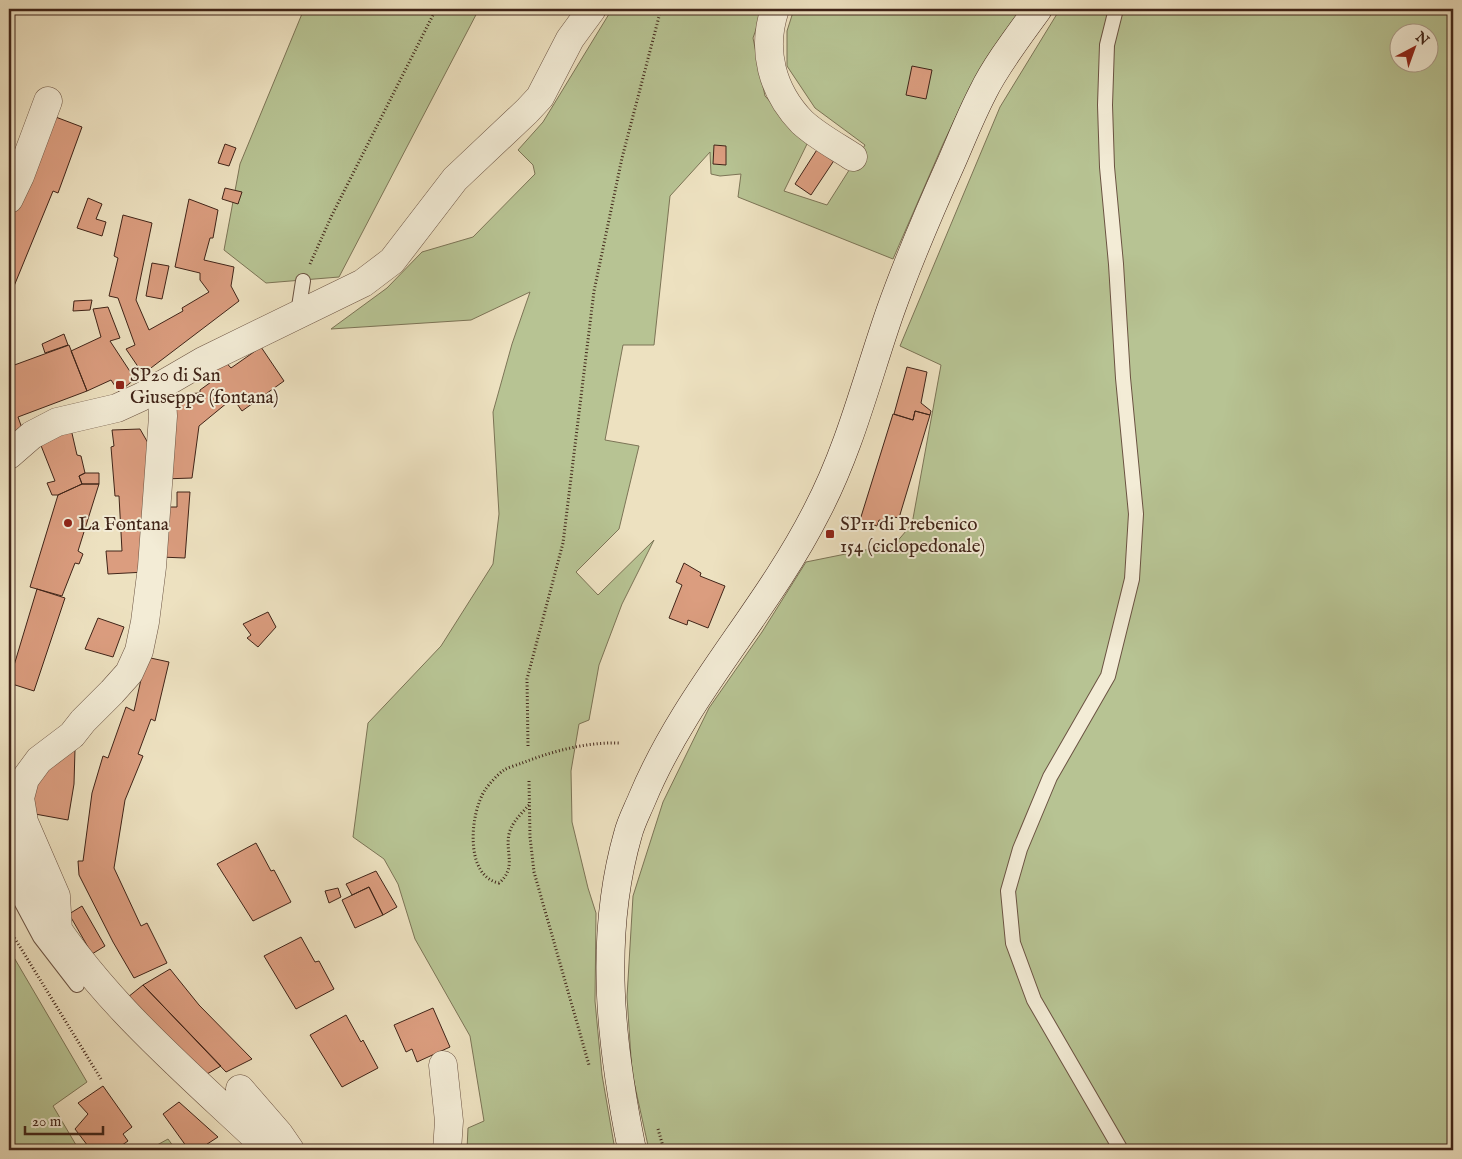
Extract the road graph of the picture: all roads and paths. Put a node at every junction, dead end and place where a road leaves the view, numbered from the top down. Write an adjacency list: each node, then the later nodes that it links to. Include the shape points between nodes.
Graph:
1 (436, 9): 10 (path, via 332,215)
2 (592, 9): 11 (street, via 570,38 540,97 455,179 392,261 363,283)
3 (661, 9): 15 (path, via 622,158 594,291 563,543 527,679)
4 (775, 9): 8 (street, via 768,35 775,82 788,106 804,123)
5 (1038, 9): 30 (street, via 984,90 933,202 892,308 842,455 819,509 773,586 686,713 654,771 628,832 613,912 609,987)
6 (1116, 9): 31 (lane, via 1107,45 1105,105 1107,167 1136,514 1132,579 1108,676 1050,776 1020,849 1008,891 1013,942 1034,1000)
7 (48, 101): 9 (street)
8 (853, 157)
9 (9, 200)
10 (303, 281): 11 (lane)
11 (298, 313): 12 (street)
12 (161, 385): 13 (street, via 117,408 57,422 32,434); 21 (street, via 163,416 152,567 139,651 128,673 112,692 72,735 39,760 25,779 20,798 24,822 56,896)
13 (9, 456)
14 (620, 743): 17 (path, via 584,745 504,770 486,790 475,816 473,839 477,863 491,882 500,883 505,879 509,870 509,835 515,820)
15 (528, 746)
16 (529, 781): 17 (path)
17 (529, 805): 24 (path, via 534,872 585,1056)
18 (9, 837): 21 (street, via 37,897)
19 (9, 879): 22 (lane, via 40,936)
20 (9, 929): 25 (path)
21 (58, 930): 27 (street, via 135,1024)
22 (77, 985)
23 (443, 1064): 29 (street, via 449,1122)
24 (594, 1071)
25 (101, 1079)
26 (240, 1089): 28 (street)
27 (269, 1150)
28 (290, 1150)
29 (447, 1150)
30 (632, 1150)
31 (1121, 1150)

